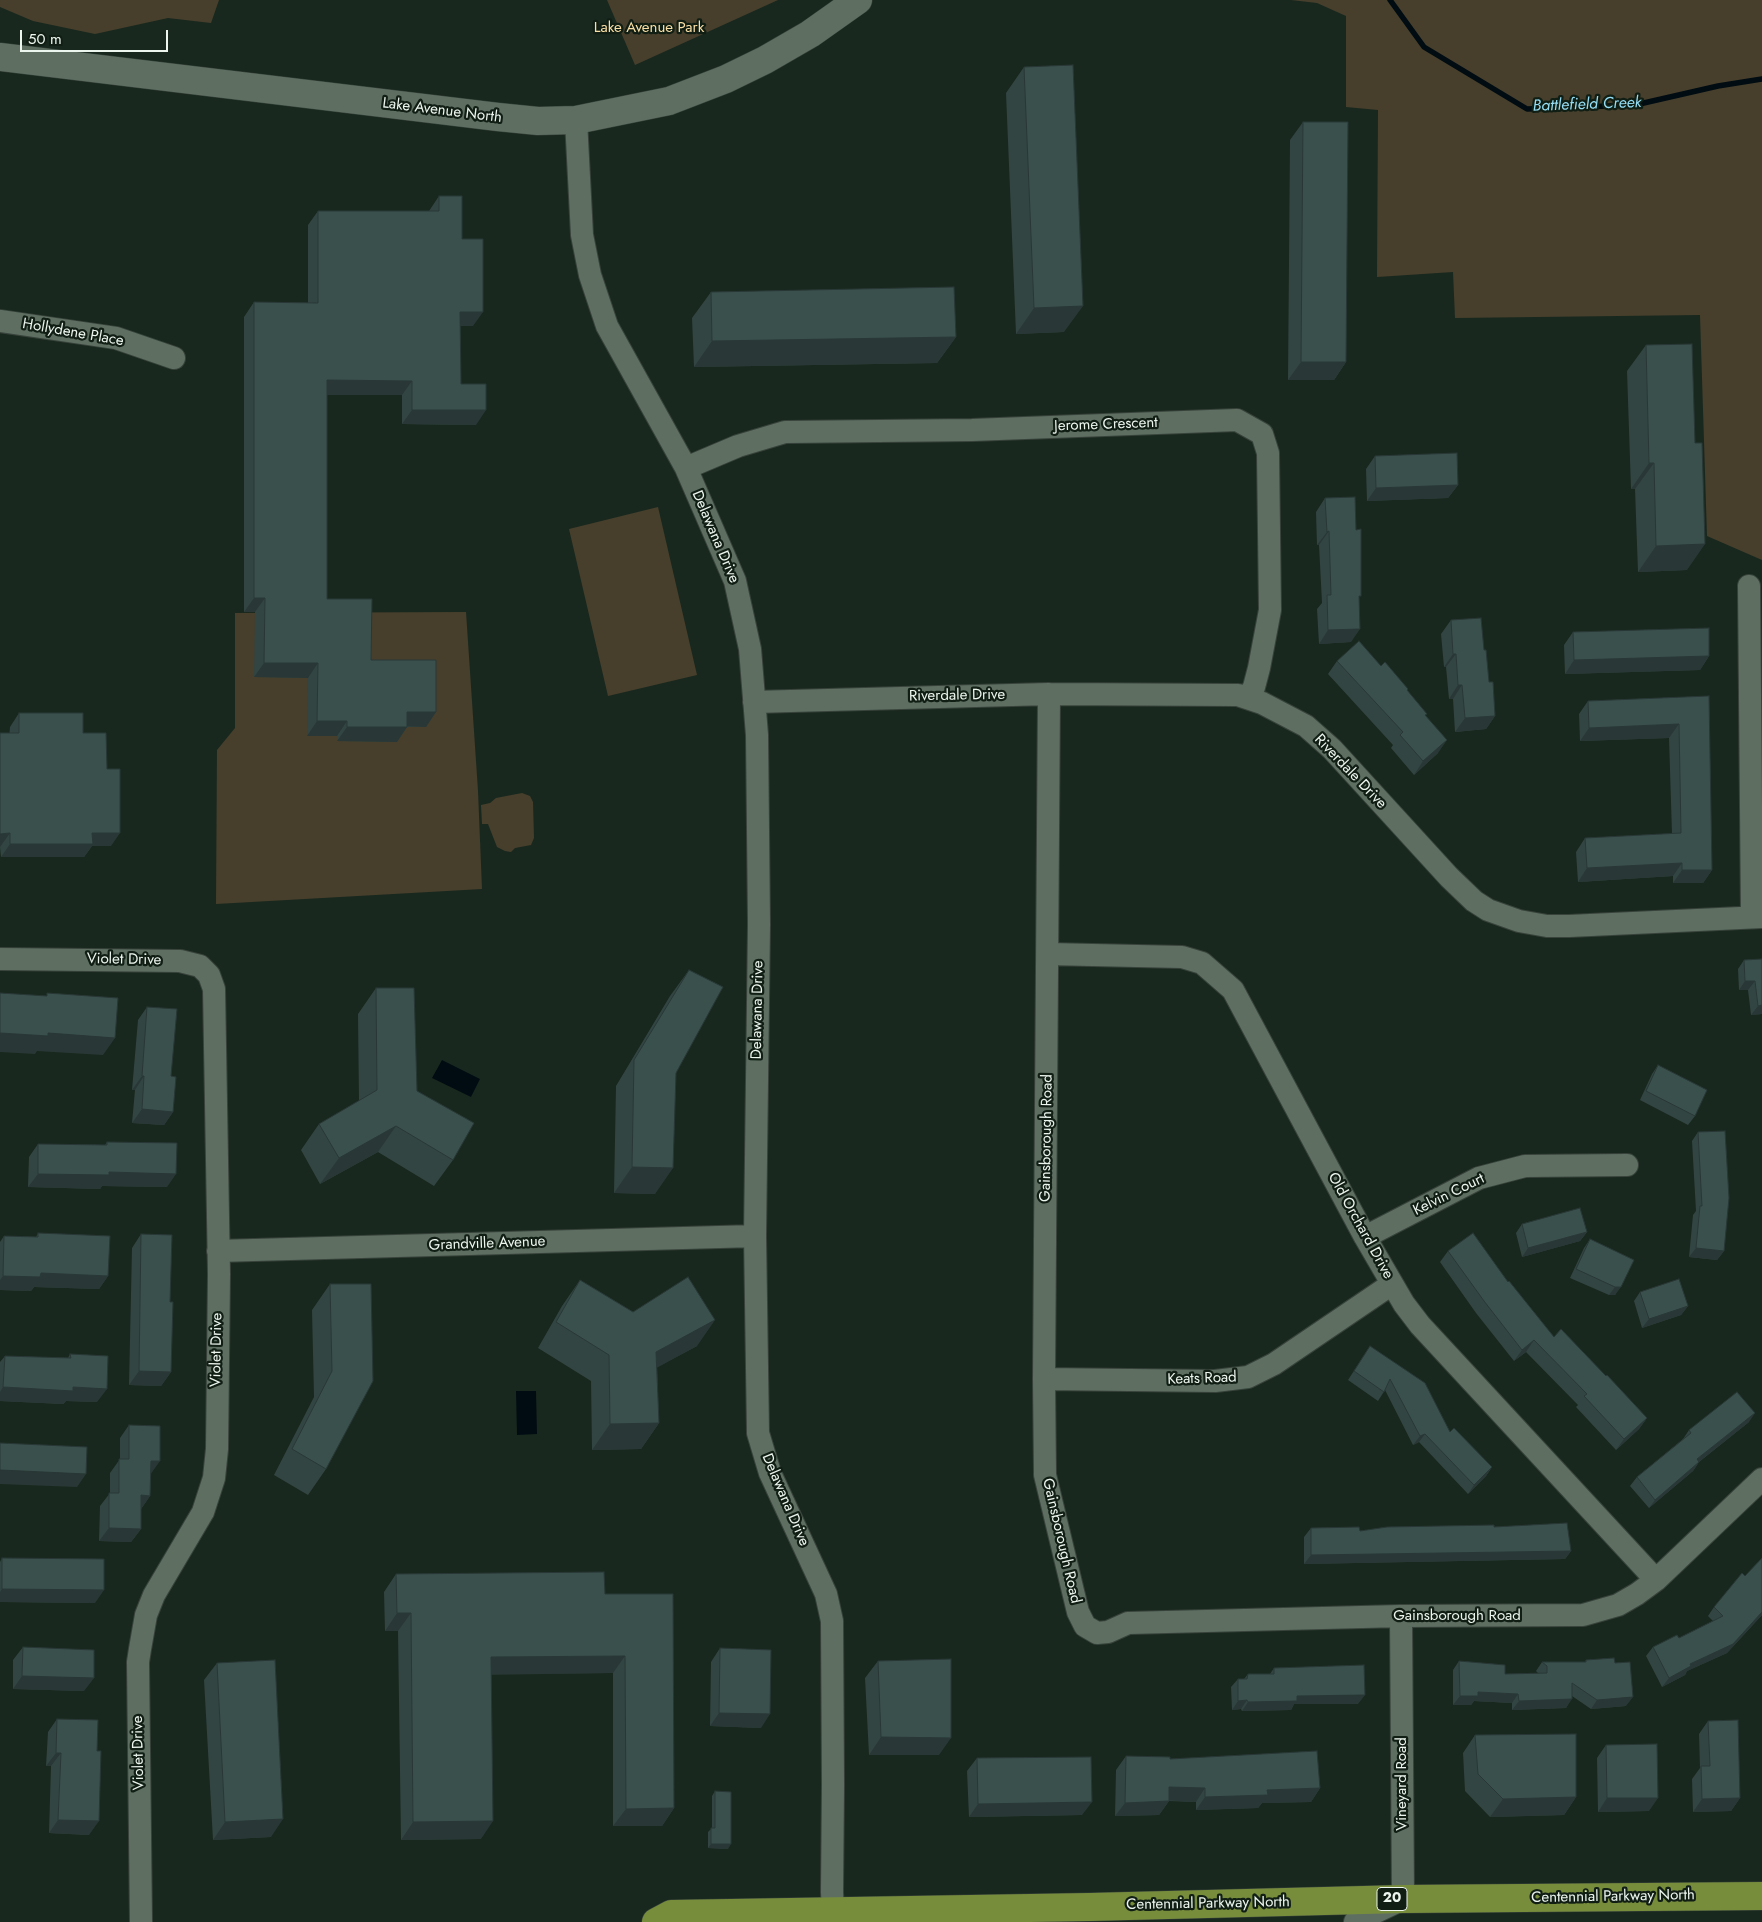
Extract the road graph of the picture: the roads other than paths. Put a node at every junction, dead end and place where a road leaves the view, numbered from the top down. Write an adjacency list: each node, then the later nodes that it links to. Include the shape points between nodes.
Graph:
1 (858, 0): 3 (street, Lake Avenue North, via 810,34 726,79 669,101)
2 (0, 57): 3 (street, Lake Avenue North, via 498,118)
3 (576, 120): 6 (street, Delawana Drive, via 582,235 590,275 607,326)
4 (0, 321): 5 (street, Hollydene Place, via 116,338)
5 (174, 358)
6 (686, 468): 9 (street, Jerome Crescent, via 738,446 785,432 1237,420 1262,434 1268,453 1270,610 1260,668); 10 (street, Delawana Drive, via 735,581 750,649)
7 (1749, 586): 11 (street)
8 (1049, 694): 9 (street, Riverdale Drive, via 1238,695); 10 (street, Riverdale Drive); 12 (street, Gainsborough Road)
9 (1248, 698): 11 (street, Riverdale Drive, via 1306,726 1332,749 1449,877 1488,910 1520,921 1554,926)
10 (754, 702): 15 (street, Delawana Drive, via 759,924)
11 (1757, 917)
12 (1048, 954): 16 (street, Old Orchard Drive, via 1182,957 1202,963 1219,977 1233,990); 19 (street, Gainsborough Road)
13 (0, 959): 17 (street, Violet Drive, via 180,961 200,966 209,976 214,989)
14 (1627, 1166): 16 (street, Kelvin Court, via 1525,1166 1479,1178)
15 (755, 1236): 17 (street, Grandville Avenue); 25 (street, Delawana Drive, via 758,1432 770,1473 826,1594 832,1621)
16 (1365, 1237): 18 (street, Old Orchard Drive)
17 (218, 1251): 26 (street, Violet Drive, via 214,1478 203,1512 149,1608 138,1662)
18 (1392, 1284): 19 (street, Keats Road, via 1274,1364 1248,1377 1215,1381); 21 (street, Old Orchard Drive, via 1420,1325)
19 (1044, 1379): 22 (street, Gainsborough Road, via 1045,1475 1078,1612 1085,1626 1097,1633 1128,1623)
20 (1762, 1479): 21 (street, Gainsborough Road)
21 (1656, 1580): 22 (street, Gainsborough Road, via 1618,1605 1583,1615)
22 (1401, 1616): 24 (street, Vineyard Road)
23 (1762, 1896): 24 (main road, Centennial Parkway North / 20)
24 (1403, 1898): 25 (main road, Centennial Parkway North / 20); 28 (street)
25 (834, 1917): 27 (main road, Centennial Parkway North / 20, via 671,1914)
26 (141, 1922)
27 (656, 1922)
28 (1355, 1922)

